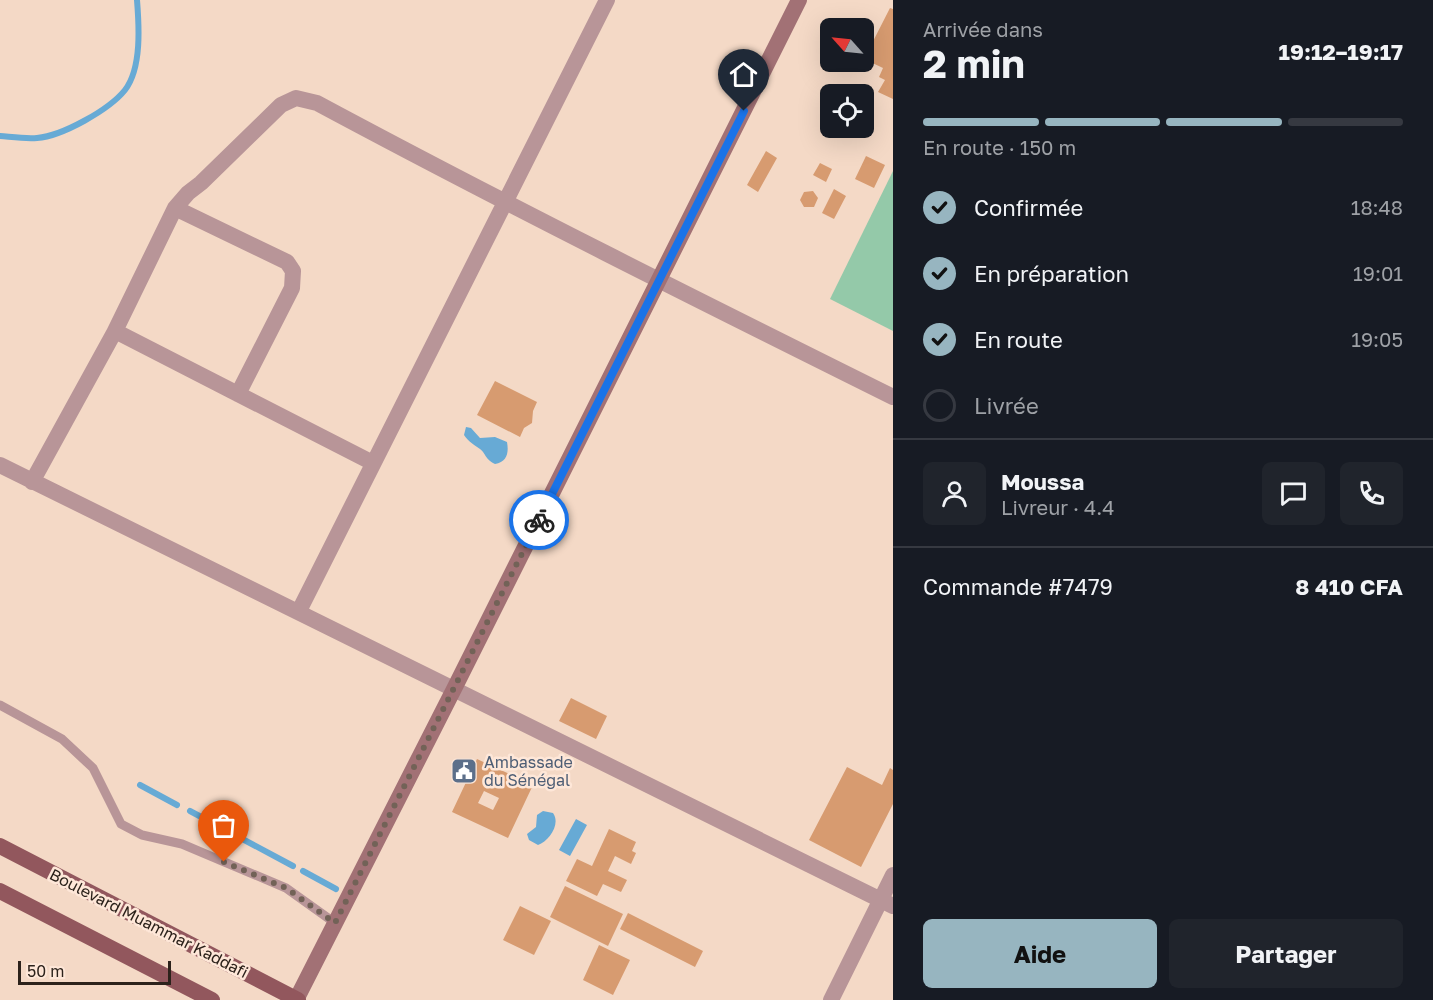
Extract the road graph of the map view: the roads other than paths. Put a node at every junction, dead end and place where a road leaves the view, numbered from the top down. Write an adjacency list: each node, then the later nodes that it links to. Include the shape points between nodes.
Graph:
1 (607, 0): 3 (street)
2 (799, 0): 5 (main road)
3 (506, 201): 4 (street, via 317,103 296,98 281,105); 5 (street); 9 (street)
4 (175, 208): 6 (street); 7 (street, via 287,262 293,271 292,288)
5 (659, 281): 8 (street); 13 (main road)
6 (115, 331): 7 (street); 11 (street)
7 (238, 394): 9 (street)
8 (893, 397)
9 (373, 463): 12 (street)
10 (0, 465): 11 (street)
11 (32, 482): 12 (street)
12 (299, 611): 13 (street)
13 (454, 689): 18 (street); 19 (main road)
14 (0, 705): 19 (lane, via 62,739 93,768 121,824 141,835 182,844 286,888)
15 (0, 846): 21 (main road, Boulevard Muammar Kaddafi)
16 (893, 875): 18 (street)
17 (0, 891): 20 (main road)
18 (887, 903): 22 (street)
19 (335, 923): 21 (main road)
20 (212, 1000)
21 (297, 1000)
22 (831, 1000)

